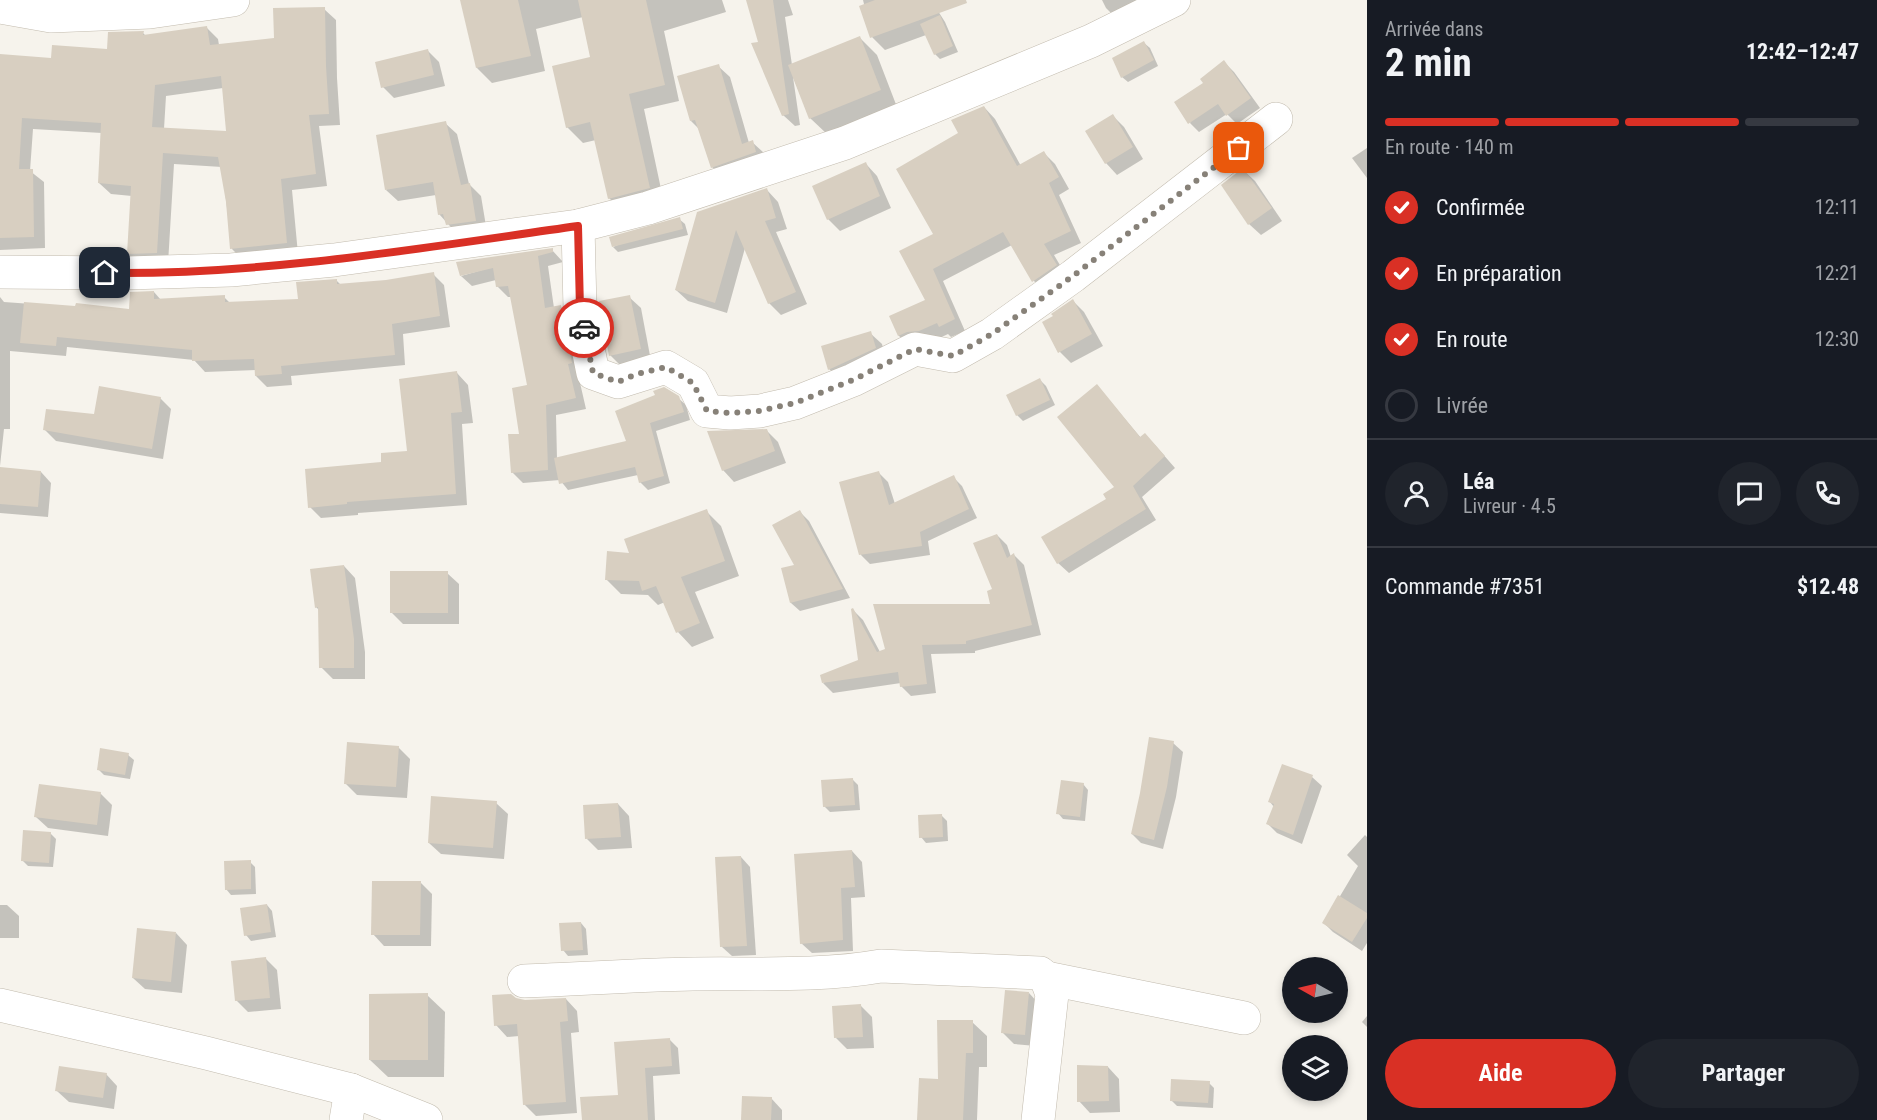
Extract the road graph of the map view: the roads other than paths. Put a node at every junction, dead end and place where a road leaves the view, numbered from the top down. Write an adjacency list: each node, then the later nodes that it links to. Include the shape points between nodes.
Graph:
1 (233, 0): 3 (street, via 150,12 62,16)
2 (1174, 0): 5 (street, via 1091,41 845,143 648,208)
3 (0, 7)
4 (1276, 119): 5 (street, via 992,334 953,356 915,349 853,380 795,403 759,411 707,411 693,383 666,367 618,382 593,373 580,309)
5 (578, 226): 6 (street, via 334,261 231,270)
6 (0, 272)
7 (1046, 978): 8 (street, via 1040,973 898,966 809,974); 10 (street); 13 (street, via 1052,994)
8 (524, 981)
9 (0, 1005): 11 (street, via 206,1053)
10 (1244, 1018)
11 (348, 1105): 12 (street)
12 (426, 1120)
13 (1038, 1120)

